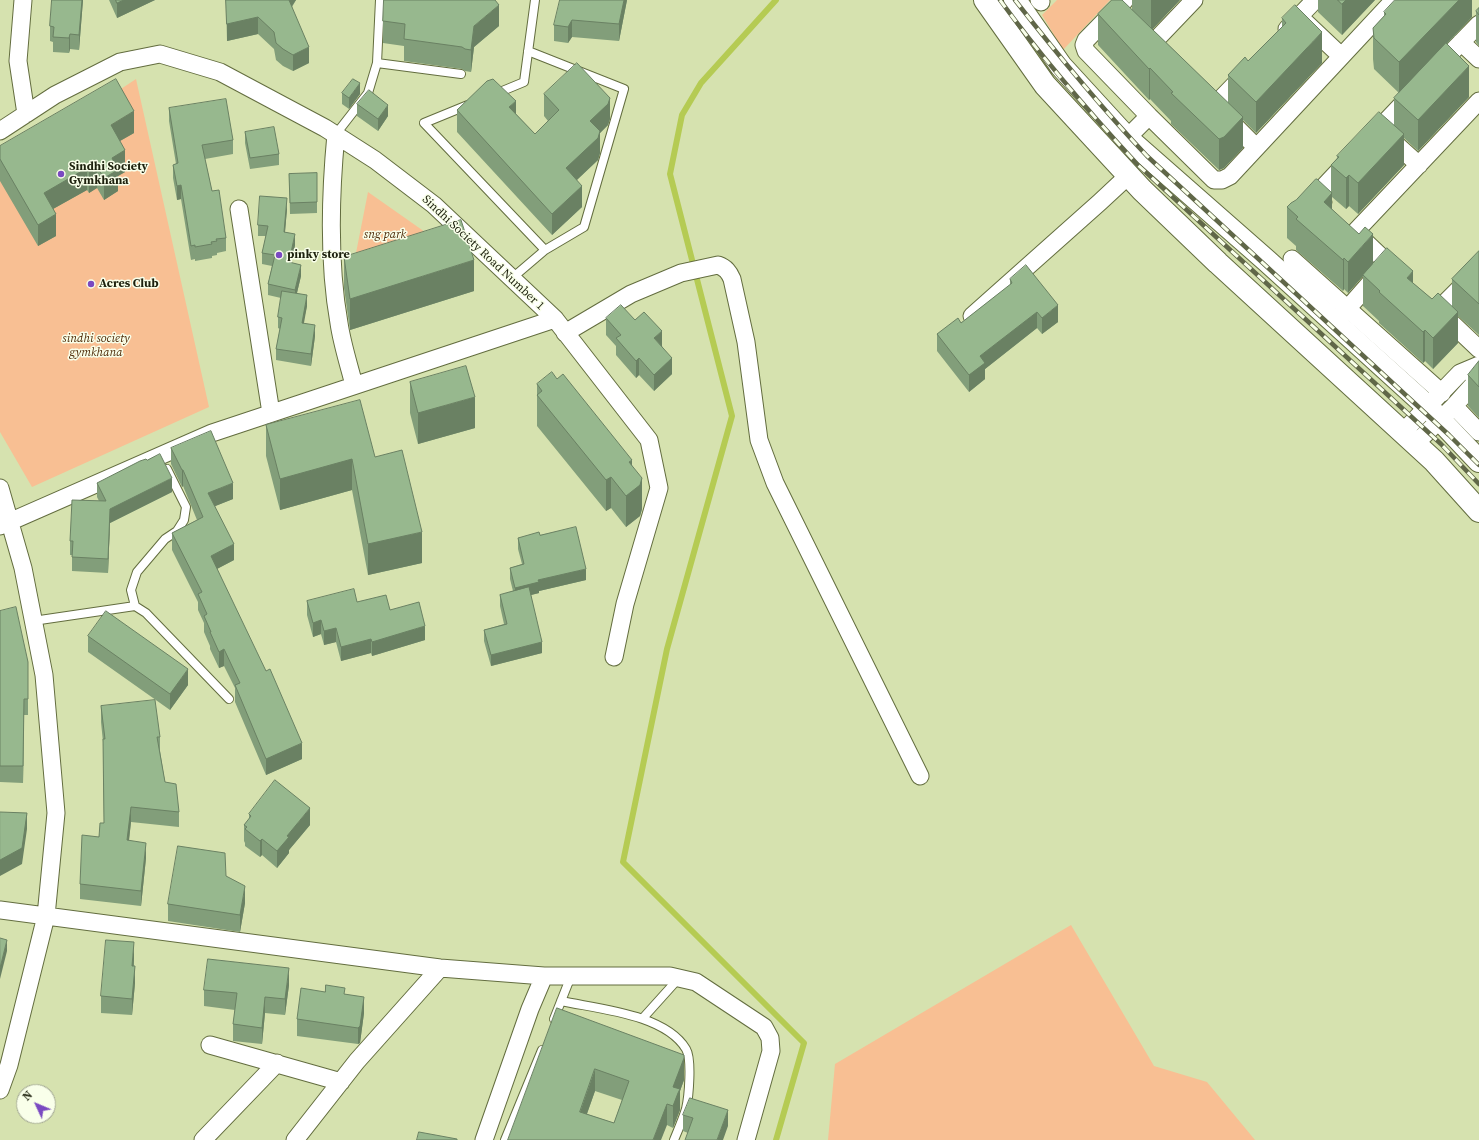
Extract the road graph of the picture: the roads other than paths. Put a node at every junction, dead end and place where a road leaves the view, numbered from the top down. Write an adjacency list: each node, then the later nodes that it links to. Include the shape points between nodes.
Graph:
1 (22, 0): 26 (street, via 18,61)
2 (380, 0): 20 (lane)
3 (535, 0): 16 (lane)
4 (985, 0): 18 (main road)
5 (1015, 0): 13 (main road)
6 (1194, 0): 15 (street)
7 (1315, 0): 10 (street)
8 (1394, 0): 17 (street)
9 (1122, 10): 27 (street, via 1086,40 1084,45 1086,51)
10 (1299, 16): 12 (street); 17 (street)
11 (1479, 24): 14 (street)
12 (1278, 39)
13 (1044, 42): 18 (main road); 31 (main road, via 1061,66)
14 (1462, 42): 19 (street); 28 (street)
15 (1152, 45)
16 (528, 51): 23 (lane, via 524,82); 39 (lane, via 624,89 584,227)
17 (1341, 56): 32 (street)
18 (1024, 58): 34 (main road, via 1045,85)
19 (1479, 59)
20 (377, 63): 22 (lane); 30 (lane, via 368,94)
21 (1251, 67): 32 (street, via 1208,100)
22 (461, 74)
23 (488, 97)
24 (1479, 101): 33 (street)
25 (474, 103): 39 (lane, via 424,123)
26 (26, 114): 29 (street, Sindhi Society Road Number 1); 30 (street, Sindhi Society Road Number 1, via 55,95 120,62 160,54 220,72)
27 (1149, 116): 31 (street); 32 (street, via 1214,180 1230,176)
28 (1379, 129): 33 (street); 37 (street, via 1310,201)
29 (0, 130)
30 (336, 134): 44 (street, Sindhi Society Road Number 1, via 376,160 434,205); 53 (street, via 331,221 334,284 339,324)
31 (1128, 138): 36 (main road)
32 (1256, 147)
33 (1419, 165): 37 (street)
34 (1129, 175): 38 (main road); 48 (street)
35 (239, 209): 55 (street)
36 (1213, 215): 38 (main road); 41 (main road)
37 (1344, 221): 42 (street)
38 (1192, 238): 46 (main road)
39 (545, 250): 44 (lane)
40 (1292, 259): 47 (street)
41 (1267, 261): 46 (main road); 47 (main road)
42 (1388, 263): 45 (street); 47 (street)
43 (1479, 269): 51 (street, via 1432,305)
44 (512, 279): 49 (street, Sindhi Society Road Number 1)
45 (1410, 284)
46 (1244, 287): 57 (main road)
47 (1341, 316): 54 (main road)
48 (970, 318)
49 (555, 319): 50 (street, Sindhi Society Road Number 1); 53 (street)
50 (565, 333): 65 (street, Sindhi Society Road Number 1, via 648,440 658,488 625,604); 67 (street, via 631,294 681,273 718,265 729,273 746,342 759,440 775,483)
51 (1479, 349)
52 (1479, 366): 54 (street, via 1473,385)
53 (354, 385): 55 (street)
54 (1441, 406): 56 (street); 57 (street); 59 (main road)
55 (271, 413): 58 (street, via 212,433)
56 (1479, 432)
57 (1409, 438): 61 (main road, via 1434,461)
58 (160, 456): 62 (street); 63 (lane, via 186,507 184,520 177,531 165,539 137,572 131,590)
59 (1479, 461)
60 (0, 488): 62 (street)
61 (1479, 511)
62 (5, 524): 64 (street, via 23,568)
63 (134, 606): 64 (lane); 66 (lane, via 146,613)
64 (33, 621): 69 (street, via 44,675 56,813)
65 (614, 657)
66 (229, 698)
67 (920, 776)
68 (0, 910): 69 (street)
69 (46, 916): 70 (street); 81 (street, via 9,1065)
70 (440, 968): 71 (street); 80 (street)
71 (544, 976): 72 (street); 84 (street)
72 (571, 976): 73 (street); 74 (lane)
73 (680, 977): 75 (lane); 87 (street, via 696,982 764,1027 770,1038 771,1051)
74 (561, 1001): 75 (lane); 76 (lane)
75 (643, 1018): 86 (lane, via 672,1033 686,1049 690,1063 686,1108)
76 (550, 1030)
77 (210, 1045): 79 (street)
78 (544, 1045): 85 (lane)
79 (277, 1063): 80 (street); 82 (street)
80 (341, 1082): 83 (street)
81 (0, 1090)
82 (203, 1140)
83 (295, 1140)
84 (484, 1140)
85 (505, 1140)
86 (674, 1140)
87 (746, 1140)

